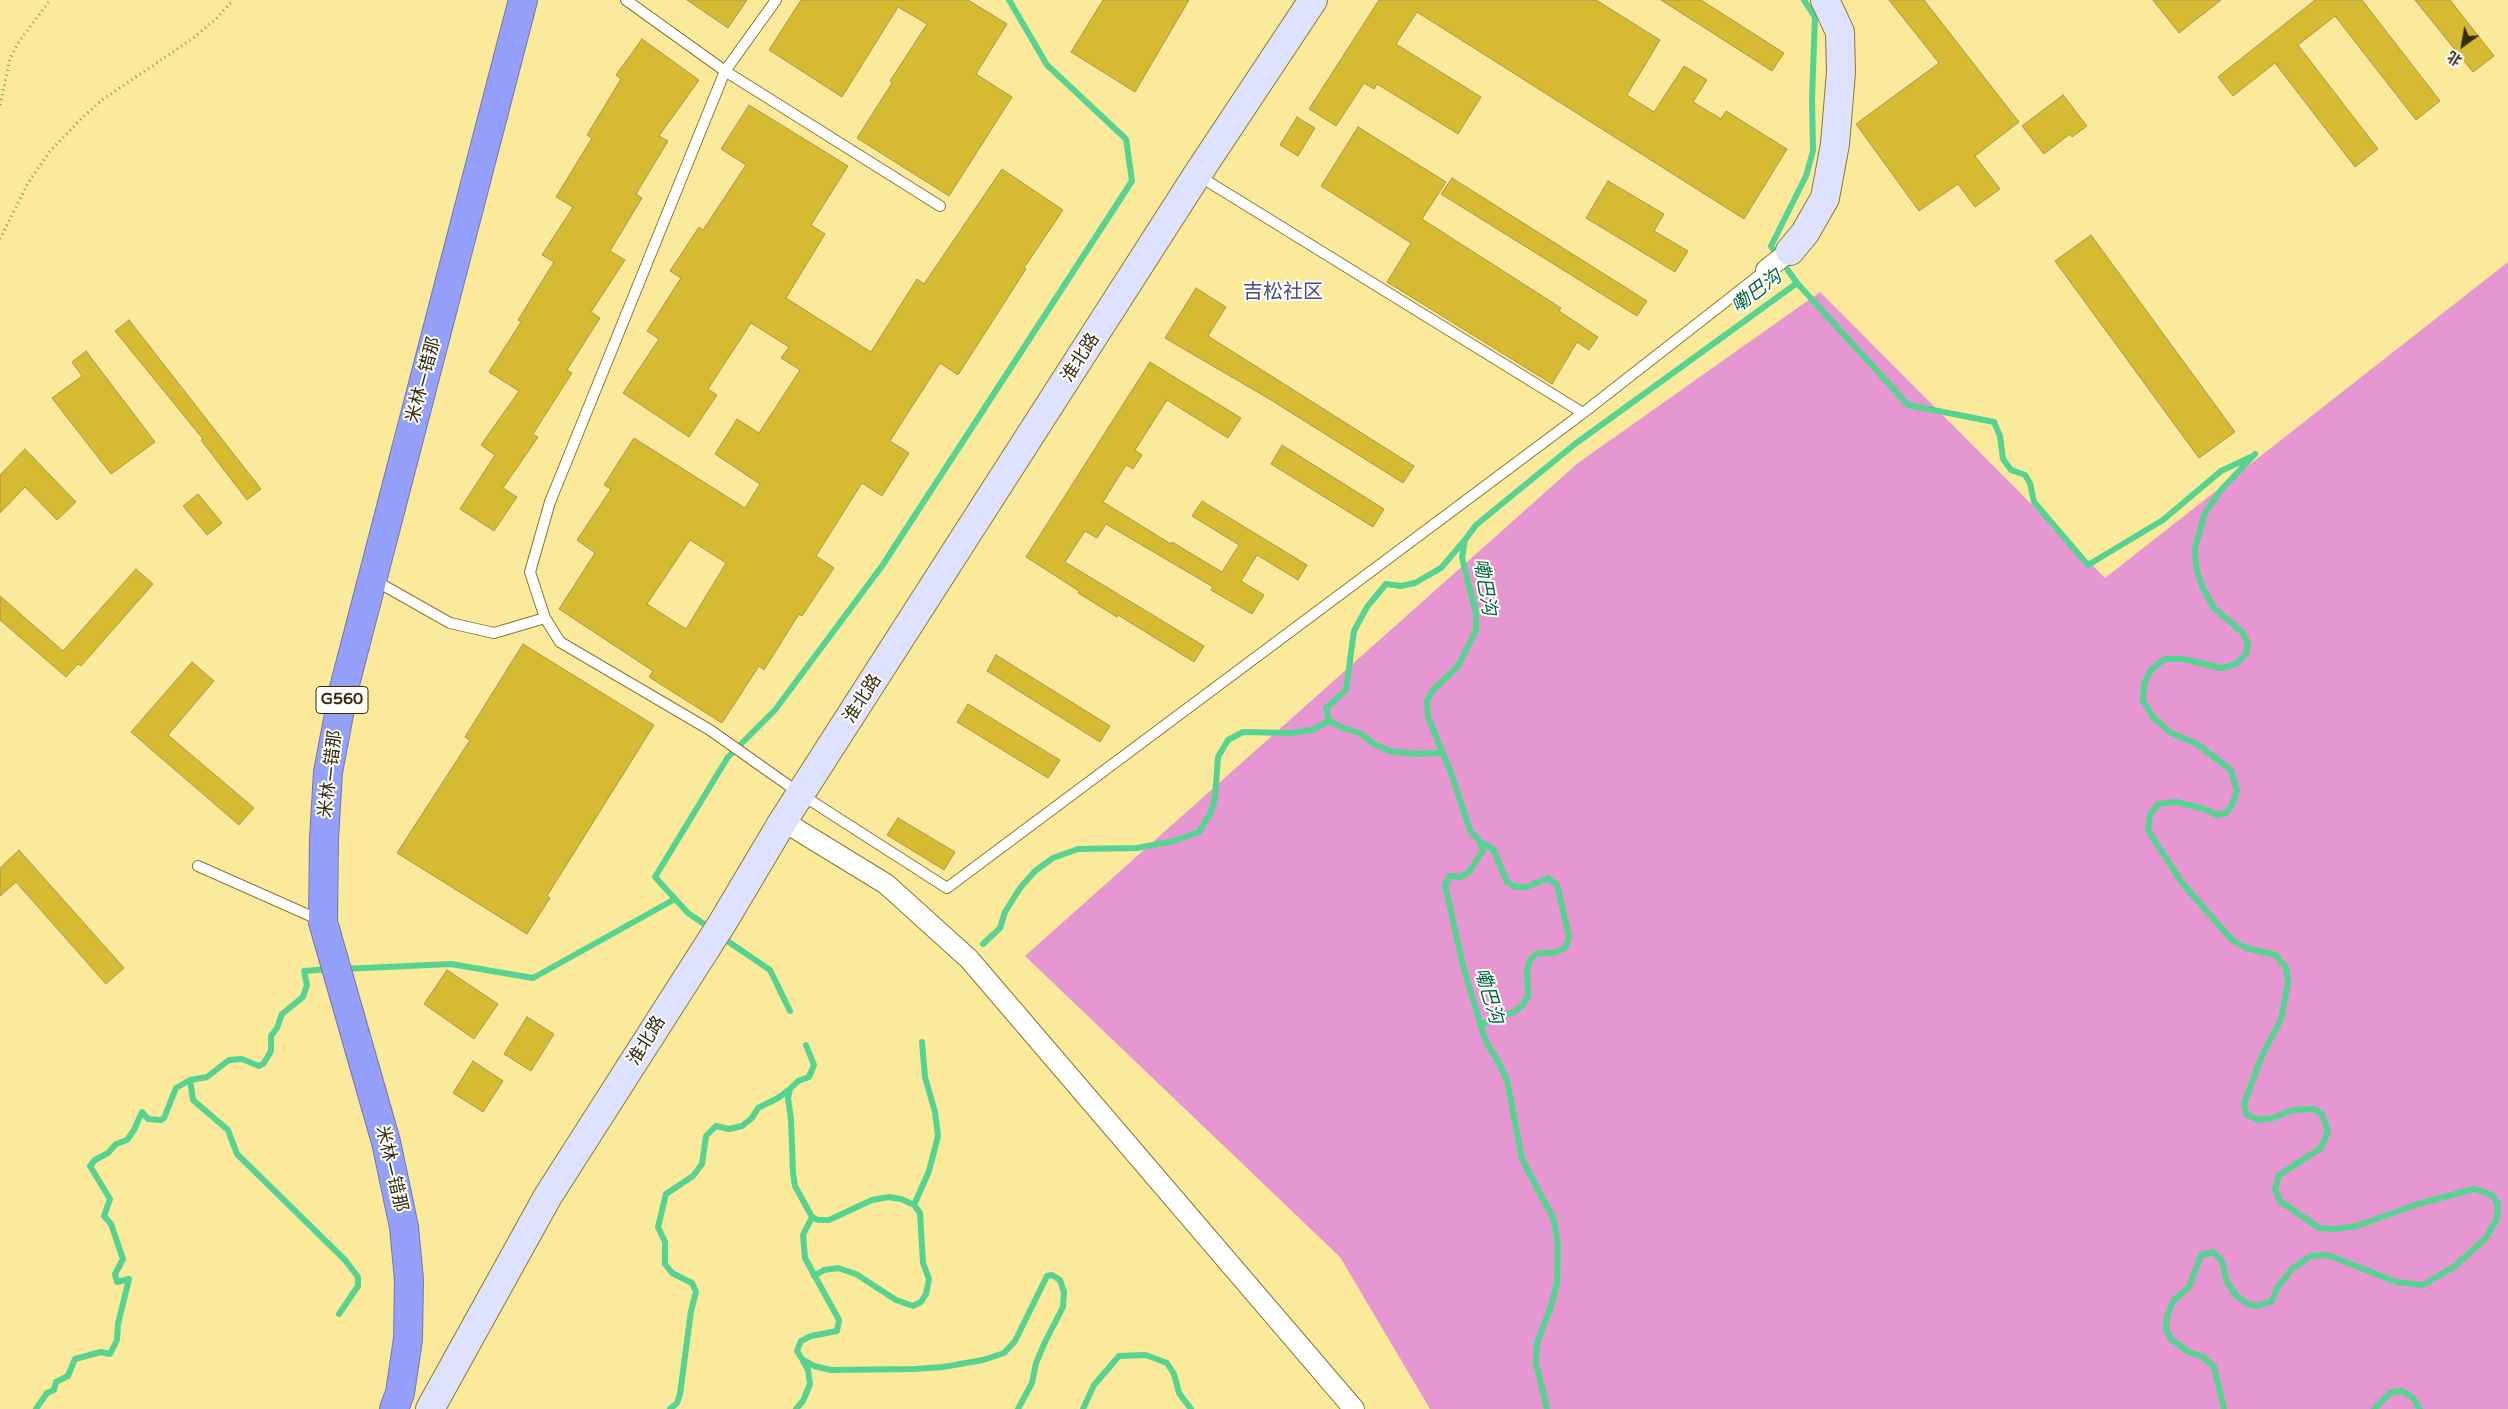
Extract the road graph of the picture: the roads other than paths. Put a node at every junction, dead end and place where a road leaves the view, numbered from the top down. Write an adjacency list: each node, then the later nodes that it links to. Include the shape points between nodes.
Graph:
1 (523, 0): 12 (highway, 米林—错那 / G560)
2 (626, 0): 6 (lane)
3 (776, 0): 6 (lane)
4 (1314, 0): 7 (street, 淮北路)
5 (1825, 0): 9 (street, via 1840,32 1841,72 1835,144 1825,198 1806,233)
6 (725, 71): 8 (lane); 13 (lane, via 550,502 530,572)
7 (1197, 175): 11 (lane); 14 (street, 淮北路)
8 (940, 206)
9 (1790, 251): 10 (street)
10 (1766, 270): 11 (lane)
11 (1583, 413): 14 (lane, via 947,888)
12 (372, 579): 13 (lane, via 450,623 494,633); 17 (highway, 米林—错那 / G560, via 344,688 328,772)
13 (545, 618): 14 (lane, via 560,642 710,730)
14 (802, 795): 15 (street, 淮北路)
15 (783, 820): 19 (street, 淮北路, via 723,922 548,1196); 20 (street, via 886,884 969,959)
16 (198, 866): 17 (lane)
17 (323, 922): 18 (highway, 米林—错那 / G560, via 386,1142 404,1227 409,1280 408,1340 400,1393)
18 (394, 1409)
19 (430, 1409)
20 (1354, 1409)

